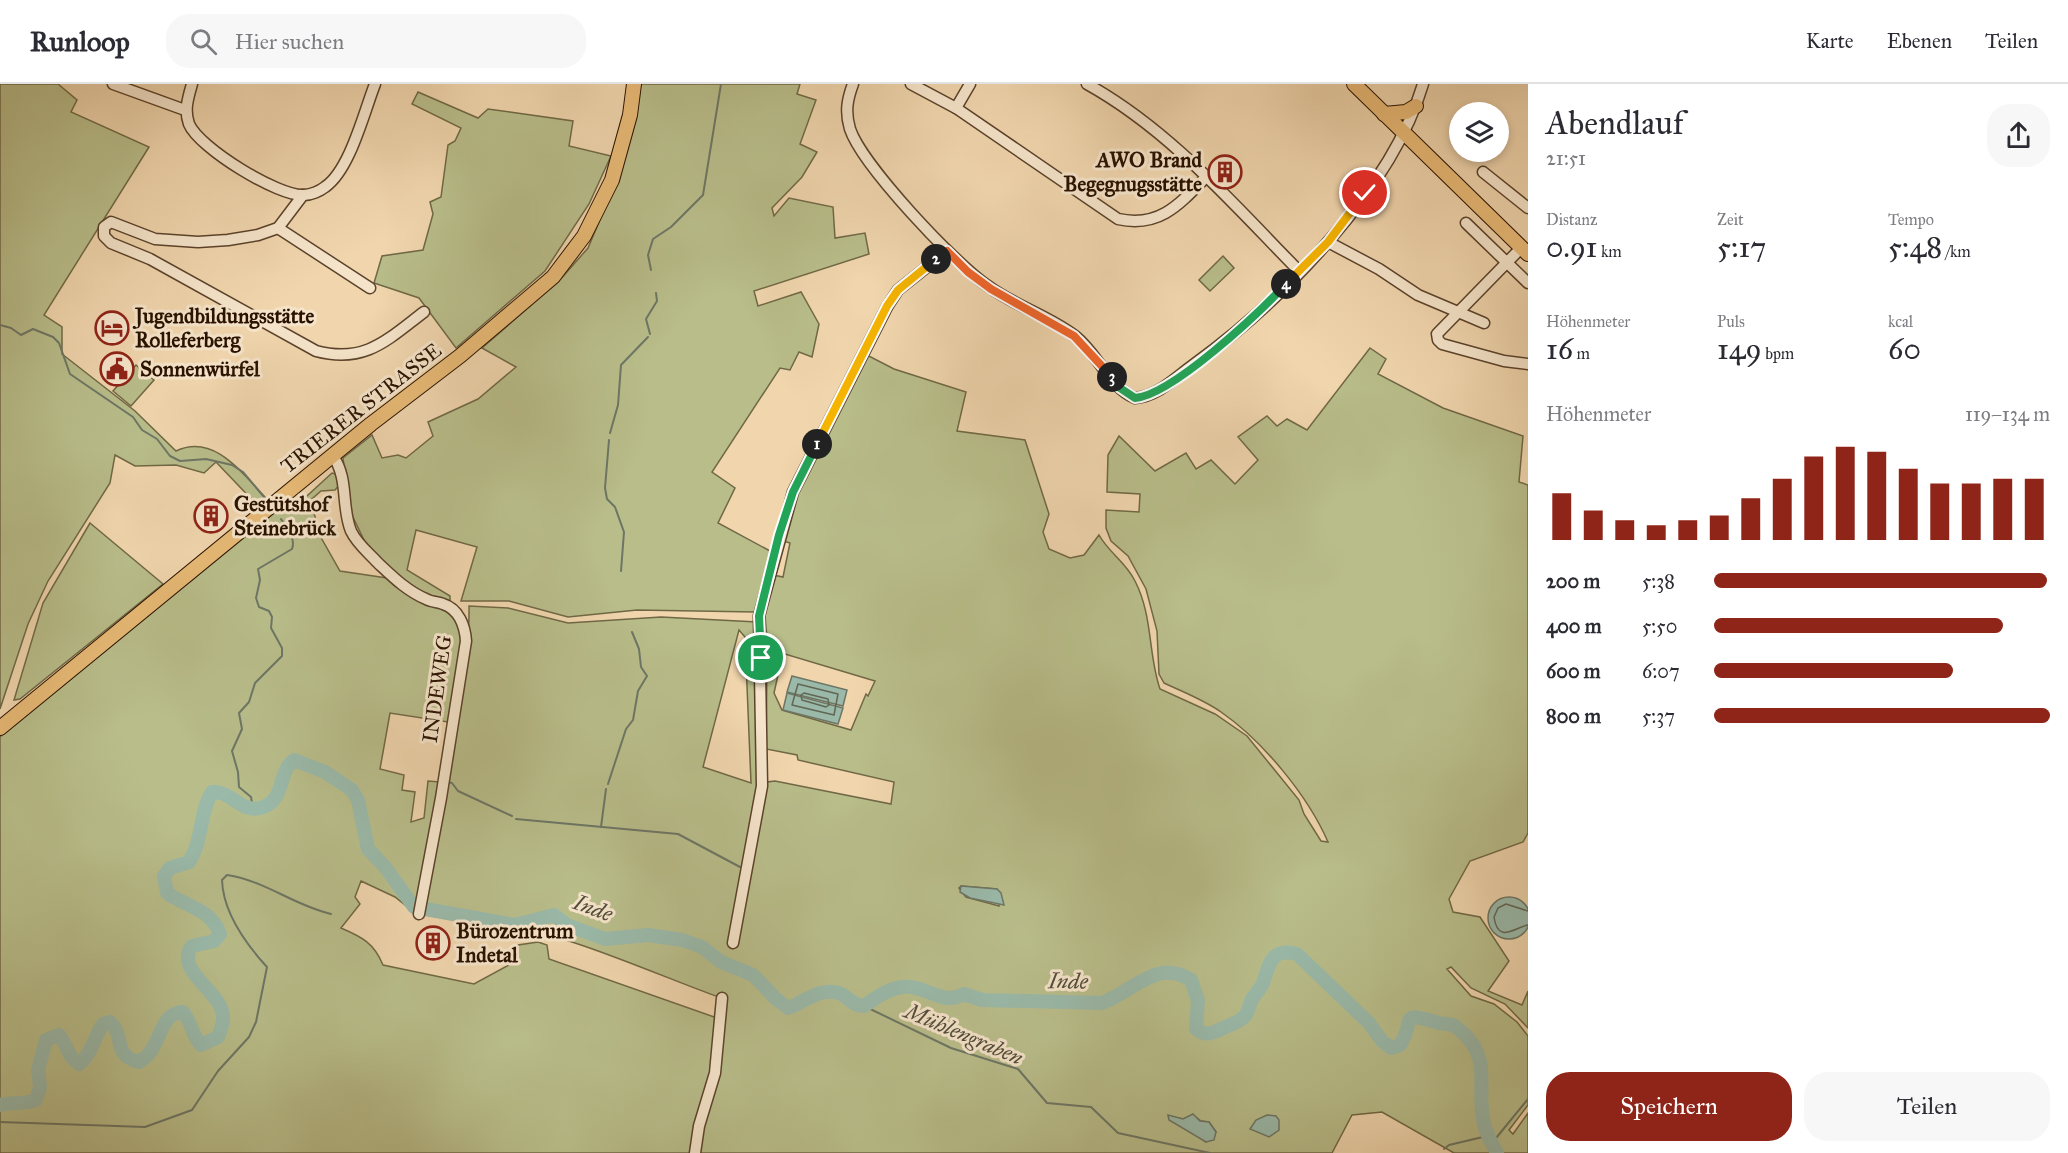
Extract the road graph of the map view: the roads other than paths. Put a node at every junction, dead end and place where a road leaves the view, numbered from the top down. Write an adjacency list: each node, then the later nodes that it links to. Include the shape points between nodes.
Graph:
1 (113, 84): 13 (street)
2 (192, 84): 13 (street)
3 (375, 84): 18 (street, via 335,179 324,188)
4 (634, 84): 33 (main road, TRIERER STRASSE, via 630,116 612,180 598,213 570,258 532,297)
5 (853, 84): 23 (street, via 847,100 855,141)
6 (911, 84): 12 (street)
7 (970, 84): 12 (street)
8 (1088, 84): 17 (street, via 1171,142)
9 (1354, 84): 14 (main road)
10 (1423, 84): 11 (street)
11 (1416, 106): 14 (main road, via 1406,112); 15 (street)
12 (956, 108): 17 (street, via 1118,219 1144,222 1160,217)
13 (185, 110): 18 (street, via 195,135 225,161 290,193)
14 (1384, 114): 15 (main road)
15 (1404, 132): 22 (street); 24 (main road)
16 (1483, 172): 19 (street)
17 (1206, 177): 26 (street)
18 (303, 195): 21 (street)
19 (1528, 208)
20 (1466, 223): 25 (street)
21 (278, 228): 28 (street); 29 (street, via 258,235 198,242 155,239 111,222 103,232 111,243 150,259 316,351 337,357 377,346)
22 (1328, 242): 26 (street); 30 (street)
23 (947, 251): 26 (street, via 991,289 1074,336 1120,388 1135,398 1156,393 1222,345); 36 (street, via 898,290 887,306 793,492 784,519 759,616 762,786)
24 (1525, 251): 25 (street)
25 (1506, 262): 27 (street); 30 (street)
26 (1299, 271)
27 (1528, 283)
28 (370, 288)
29 (424, 312)
30 (1456, 314): 31 (street); 32 (street, via 1437,334 1442,344 1504,361)
31 (1484, 323)
32 (1523, 362)
33 (333, 456): 34 (main road, TRIERER STRASSE); 35 (street, INDEWEG, via 343,477 347,518 360,546 399,583 426,599 444,604 465,626 441,798)
34 (0, 728)
35 (419, 914)
36 (733, 944)
37 (722, 998): 38 (street, via 714,1073)
38 (695, 1153)

